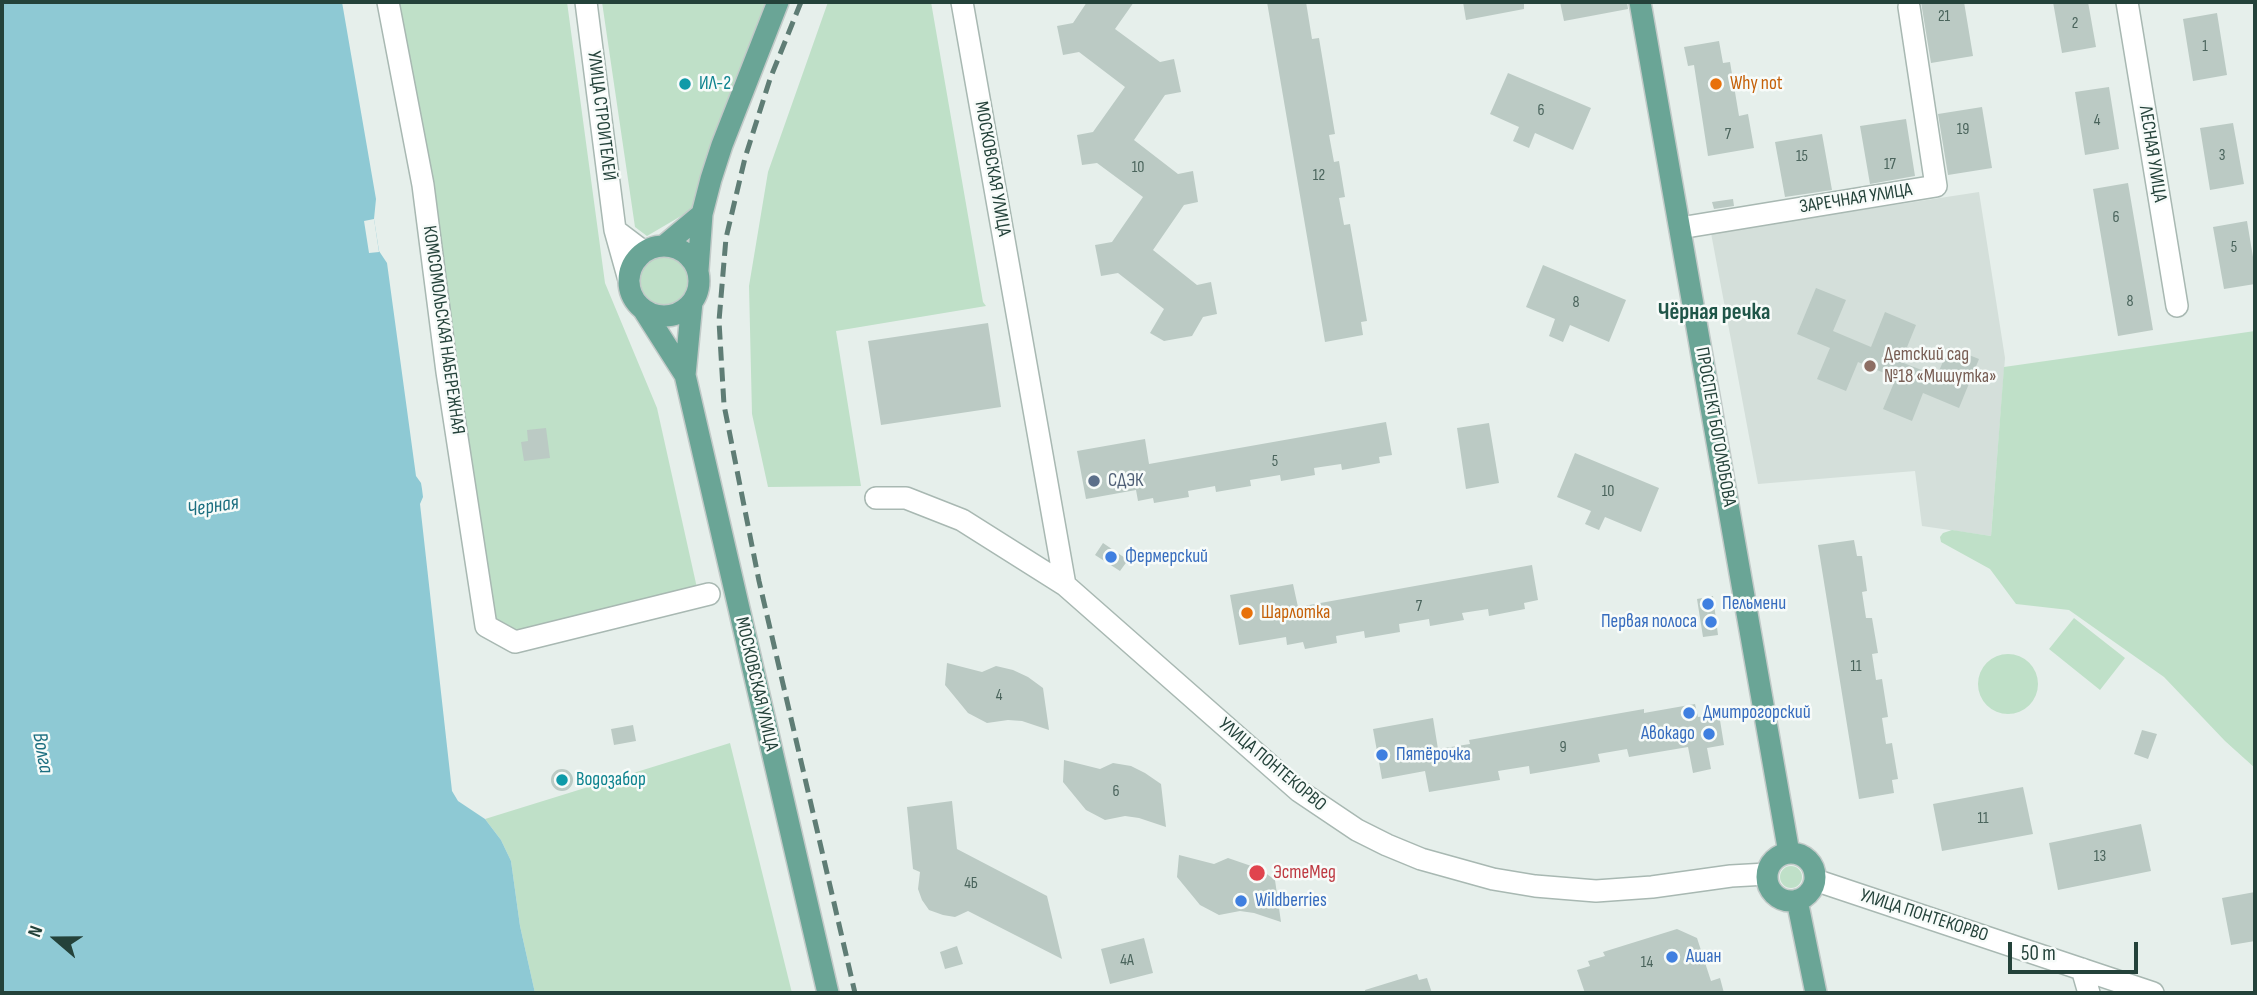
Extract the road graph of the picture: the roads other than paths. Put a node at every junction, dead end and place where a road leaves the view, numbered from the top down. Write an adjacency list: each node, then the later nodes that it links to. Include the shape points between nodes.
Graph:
1 (388, 2): 21 (street, КОМСОМОЛЬСКАЯ НАБЕРЕЖНАЯ, via 423,185 486,626 516,642)
2 (586, 2): 10 (street, УЛИЦА СТРОИТЕЛЕЙ)
3 (778, 2): 8 (main road, via 722,145)
4 (962, 2): 20 (street, МОСКОВСКАЯ УЛИЦА)
5 (1640, 2): 9 (main road, ПРОСПЕКТ БОГОЛЮБОВА)
6 (2127, 2): 16 (street, ЛЕСНАЯ УЛИЦА)
7 (1909, 7): 9 (street, ЗАРЕЧНАЯ УЛИЦА, via 1936,186)
8 (702, 215): 11 (main road); 13 (main road)
9 (1680, 228): 22 (main road, ПРОСПЕКТ БОГОЛЮБОВА)
10 (615, 230): 12 (street); 14 (street, УЛИЦА СТРОИТЕЛЕЙ)
11 (664, 245): 12 (main road); 13 (main road, via 685,252)
12 (644, 252): 14 (main road, via 636,259)
13 (698, 270): 15 (main road, via 698,292)
14 (629, 280): 17 (main road, via 630,291)
15 (692, 302): 17 (main road, via 685,310 664,316); 18 (main road)
16 (2177, 306)
17 (643, 309): 18 (main road)
18 (685, 375): 28 (main road, МОСКОВСКАЯ УЛИЦА)
19 (876, 498): 20 (street, УЛИЦА ПОНТЕКОРВО, via 906,498 962,520)
20 (1065, 585): 23 (street, УЛИЦА ПОНТЕКОРВО, via 1299,792 1357,830 1410,855 1493,879 1596,891)
21 (709, 594)
22 (1789, 853): 23 (main road, via 1774,859); 24 (main road, via 1811,863)
23 (1767, 874): 25 (main road, via 1775,895)
24 (1815, 880): 25 (main road, via 1809,893); 26 (street, УЛИЦА ПОНТЕКОРВО)
25 (1797, 900): 29 (main road)
26 (2082, 969): 27 (street, УЛИЦА ПОНТЕКОРВО); 30 (street)
27 (2148, 992)
28 (828, 993)
29 (1816, 993)
30 (2089, 993)

